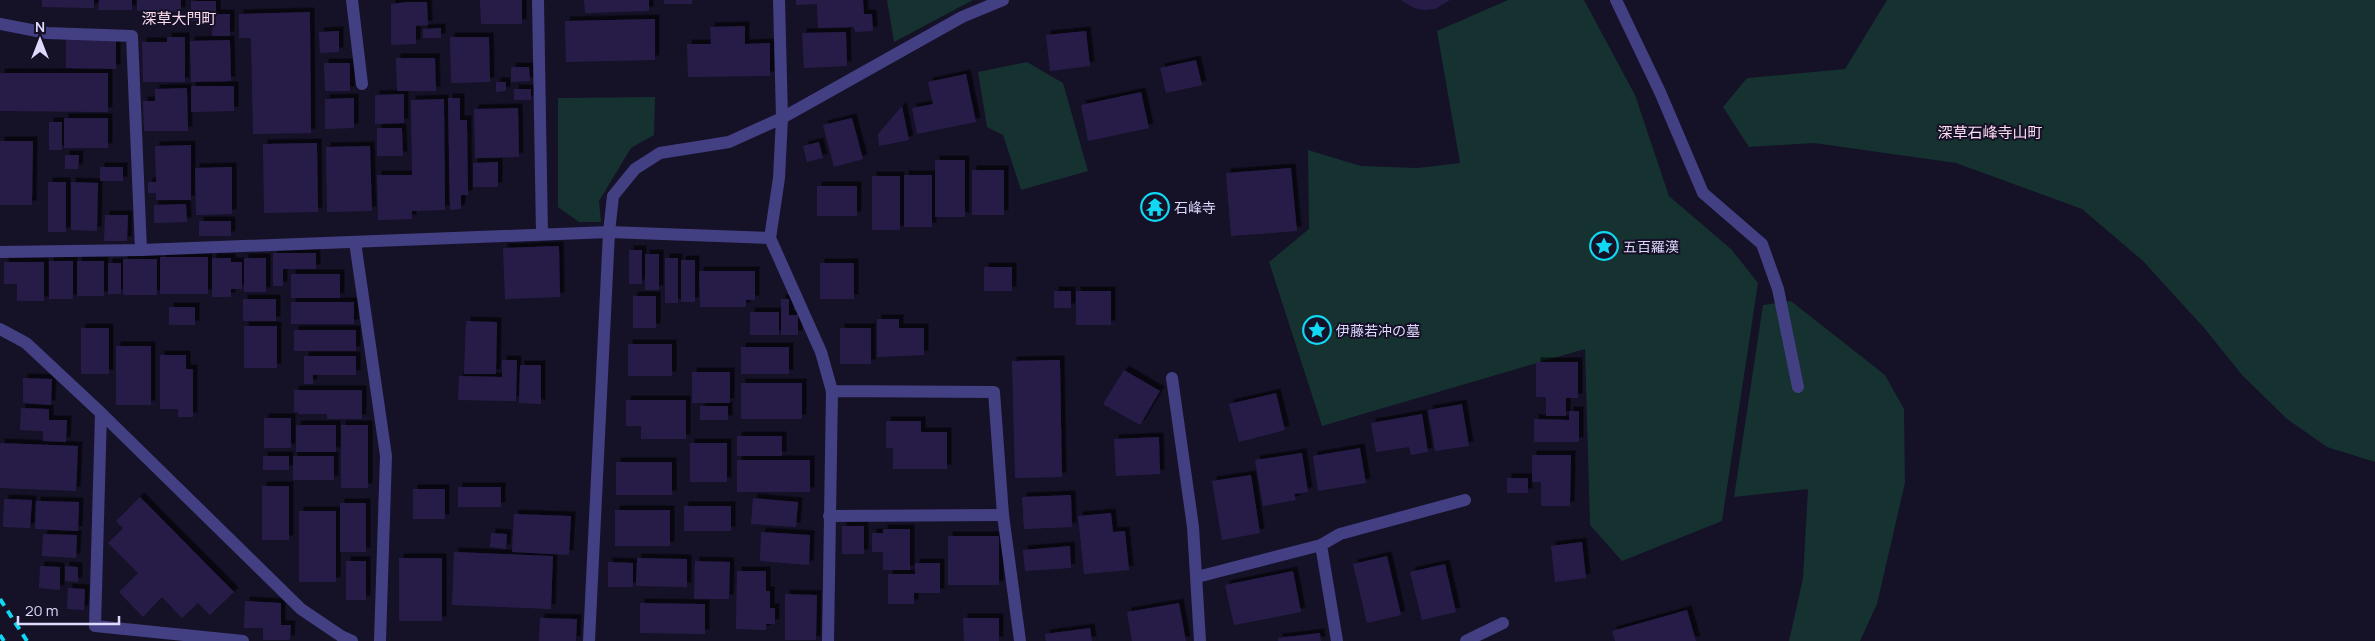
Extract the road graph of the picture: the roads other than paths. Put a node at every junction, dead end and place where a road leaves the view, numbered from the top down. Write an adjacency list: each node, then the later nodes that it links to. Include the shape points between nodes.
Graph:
1 (352, 0): 7 (street)
2 (538, 0): 10 (street)
3 (779, 0): 8 (street)
4 (1003, 0): 8 (street, via 962,16)
5 (1616, 0): 17 (street, via 1704,193 1762,244 1778,289)
6 (0, 24): 13 (street, via 47,33 132,36)
7 (362, 84)
8 (782, 118): 9 (street, via 728,142 660,153 634,169 613,196); 11 (street, via 779,178)
9 (609, 232): 10 (street); 11 (street); 30 (street)
10 (542, 234): 12 (street)
11 (770, 238): 18 (street, via 821,352)
12 (355, 242): 13 (street); 29 (street, via 386,456)
13 (142, 250): 14 (street)
14 (0, 252)
15 (0, 329): 19 (street, via 26,343)
16 (1172, 378): 24 (street)
17 (1798, 387)
18 (832, 391): 21 (street, via 994,392); 22 (street)
19 (101, 413): 26 (street, via 301,609); 27 (street, via 95,626)
20 (1465, 500): 23 (street, via 1340,534)
21 (1003, 515): 22 (street); 32 (street)
22 (829, 516): 31 (street)
23 (1321, 545): 24 (street); 34 (street)
24 (1198, 577): 33 (street)
25 (1504, 623): 35 (street)
26 (342, 639)
27 (224, 640): 28 (street)
28 (243, 641)
29 (380, 641)
30 (589, 641)
31 (828, 641)
32 (1020, 641)
33 (1200, 641)
34 (1337, 641)
35 (1466, 641)

